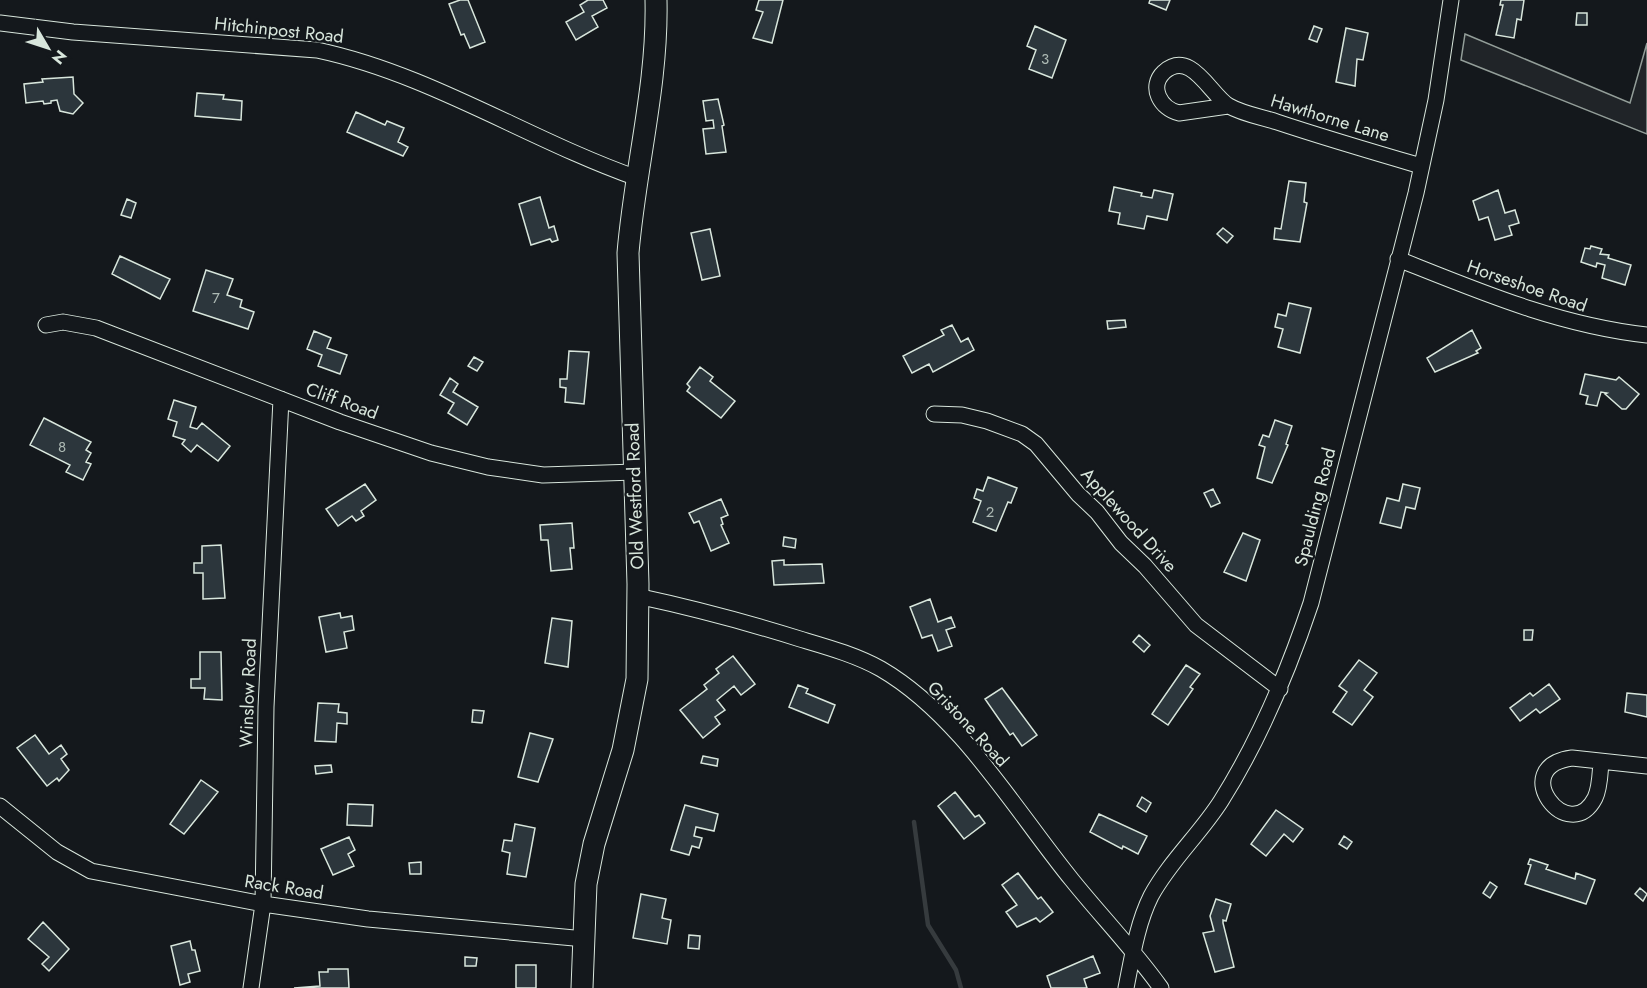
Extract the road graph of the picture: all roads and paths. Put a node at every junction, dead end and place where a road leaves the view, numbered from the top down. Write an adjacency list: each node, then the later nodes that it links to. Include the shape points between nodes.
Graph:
1 (656, 0): 6 (main road, Old Westford Road, via 652,69)
2 (1451, 0): 5 (street, Spaulding Road, via 1436,100)
3 (0, 23): 6 (street, Hitchinpost Road, via 317,50 352,57)
4 (1228, 106): 5 (street, Hawthorne Lane)
5 (1421, 166): 7 (street, Spaulding Road)
6 (637, 178): 12 (main road, Old Westford Road, via 628,252)
7 (1398, 259): 9 (street, Horseshoe Road, via 1556,319); 14 (street, Spaulding Road, via 1311,603)
8 (46, 325): 10 (street, Cliff Road, via 71,322 96,328)
9 (1647, 336)
10 (280, 399): 12 (street, Cliff Road, via 431,453 488,467 543,475); 18 (street, Winslow Road, via 266,707)
11 (934, 414): 14 (street, Applewood Drive, via 987,421 1022,434 1036,444 1196,624)
12 (635, 472): 13 (main road, Old Westford Road)
13 (637, 596): 19 (main road, Old Westford Road, via 637,679 623,750 594,844 586,884); 20 (street, Gristone Road, via 730,617 816,644 879,668 905,685 972,752)
14 (1280, 688): 20 (street, Spaulding Road, via 1262,729 1220,803 1151,896)
15 (1601, 762): 16 (street)
16 (1647, 766)
17 (0, 806): 18 (street, Rack Road, via 57,852 91,871)
18 (263, 904): 19 (street, Rack Road, via 368,919); 21 (street, Winslow Road)
19 (585, 939): 22 (main road, Old Westford Road)
20 (1133, 955): 23 (street, Spaulding Road); 24 (street, Gristone Road)
21 (251, 988)
22 (582, 988)
23 (1126, 988)
24 (1161, 988)

